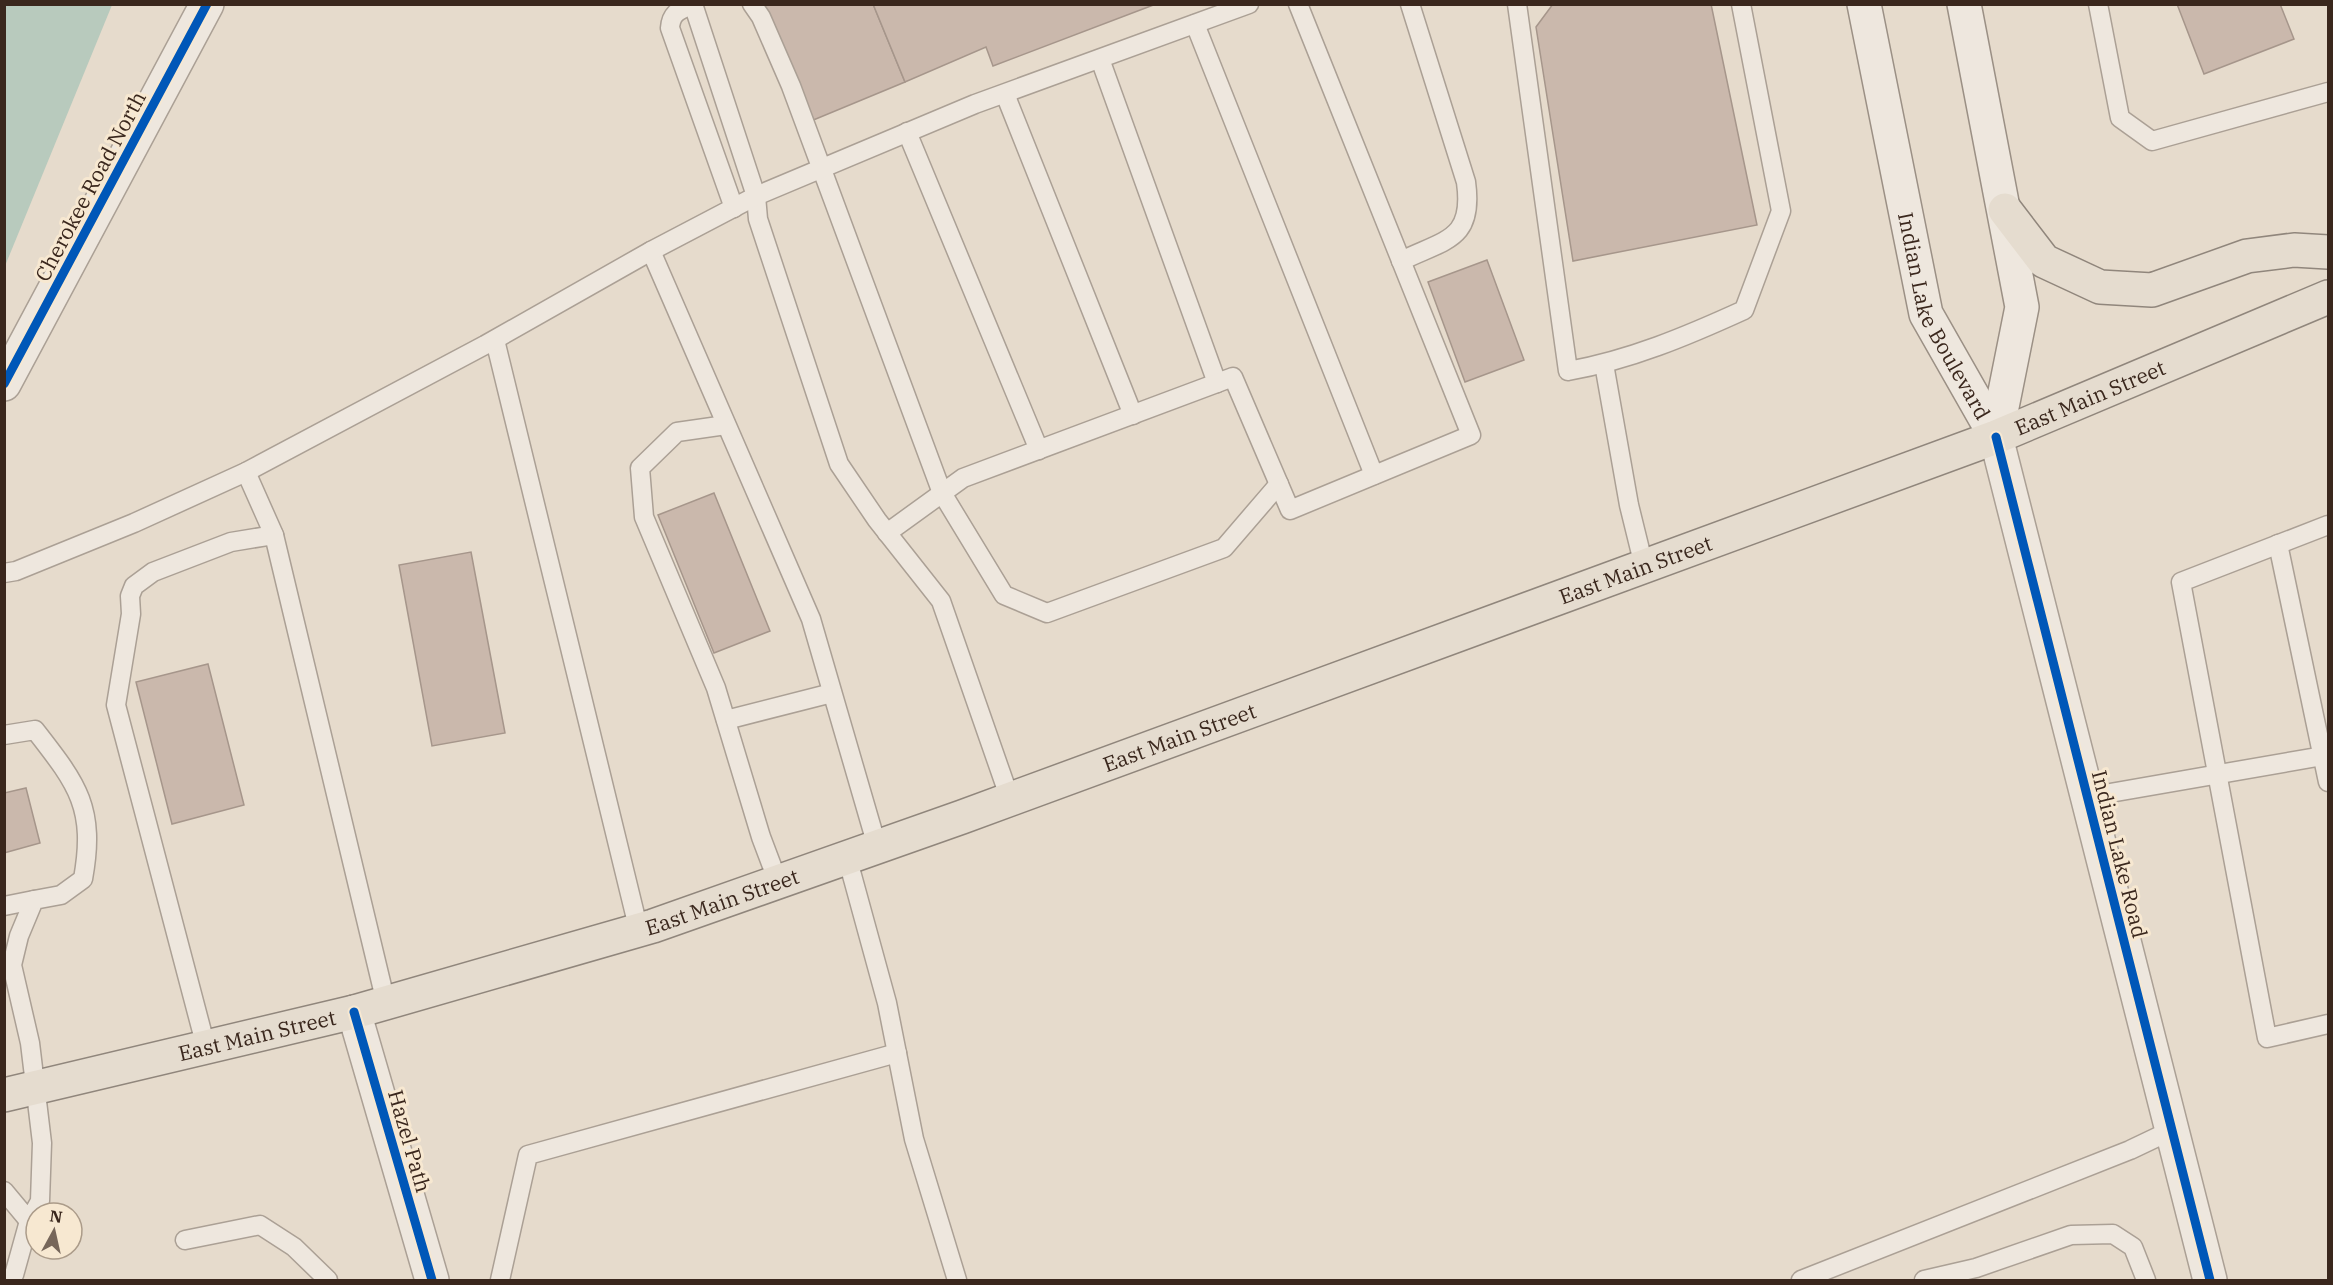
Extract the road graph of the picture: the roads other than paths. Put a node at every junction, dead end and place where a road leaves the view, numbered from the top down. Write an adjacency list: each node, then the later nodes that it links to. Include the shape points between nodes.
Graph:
1 (207, 4): 28 (street, Cherokee Road North)
2 (693, 4): 18 (lane); 19 (lane, via 675,12 670,28)
3 (752, 4): 17 (lane, via 791,86)
4 (1249, 4): 12 (lane)
5 (1299, 4): 23 (lane)
6 (1410, 4): 23 (lane, via 1466,182 1469,203 1466,221 1458,233)
7 (1517, 4): 26 (lane, via 1568,371)
8 (1741, 4): 26 (lane, via 1780,211 1744,310 1685,337)
9 (1864, 4): 31 (street, Indian Lake Boulevard, via 1926,314)
10 (1964, 4): 20 (street, Indian Lake Boulevard)
11 (2098, 4): 14 (lane, via 2120,117 2152,141)
12 (1195, 24): 13 (lane); 34 (lane)
13 (1100, 59): 15 (lane); 27 (lane)
14 (2328, 92)
15 (1005, 94): 16 (lane); 29 (lane)
16 (907, 132): 17 (lane); 32 (lane)
17 (822, 166): 18 (lane); 36 (lane)
18 (756, 196): 19 (lane); 38 (lane, via 758,219 839,464)
19 (735, 208): 21 (lane)
20 (2004, 210): 22 (main road, via 2044,261 2100,287 2152,290 2247,256 2294,250); 31 (street, Indian Lake Boulevard, via 2022,307)
21 (651, 251): 25 (lane); 30 (lane)
22 (2328, 252)
23 (1401, 261): 34 (lane, via 1471,435)
24 (2328, 297): 31 (main road, East Main Street)
25 (495, 340): 33 (lane); 56 (lane)
26 (1604, 364): 41 (lane)
27 (1217, 383): 29 (lane); 35 (lane, via 1233,377)
28 (4, 384)
29 (1133, 415): 32 (lane)
30 (726, 425): 43 (lane, via 811,618); 44 (lane, via 677,432 640,468 644,517)
31 (1996, 437): 41 (main road, East Main Street); 49 (street, Indian Lake Road)
32 (1039, 450): 36 (lane, via 963,478)
33 (246, 472): 39 (lane); 42 (lane, via 134,523)
34 (1374, 475): 35 (lane, via 1290,510)
35 (1279, 484): 36 (lane, via 1224,548 1047,613 1004,595)
36 (942, 493): 38 (lane)
37 (2328, 525): 40 (lane)
38 (887, 533): 50 (lane, via 941,601)
39 (274, 535): 58 (lane); 61 (lane, via 231,542 153,572 134,586 130,596 131,614 116,705)
40 (2278, 544): 46 (lane); 47 (lane, via 2181,582)
41 (1644, 566): 50 (main road, East Main Street)
42 (4, 573)
43 (832, 693): 44 (lane); 51 (lane)
44 (726, 720): 53 (lane)
45 (4, 735): 54 (lane, via 35,730 68,772 84,806 88,853 83,879 61,895)
46 (2323, 756): 47 (lane); 48 (lane)
47 (2218, 775): 49 (lane); 60 (lane, via 2267,1038)
48 (2328, 782)
49 (2087, 797): 65 (street, Indian Lake Road)
50 (1010, 799): 51 (main road, East Main Street)
51 (877, 846): 52 (main road, East Main Street)
52 (847, 857): 53 (main road, East Main Street); 62 (lane)
53 (778, 882): 56 (main road, East Main Street)
54 (34, 900): 55 (lane); 57 (lane)
55 (4, 906)
56 (639, 931): 58 (main road, East Main Street)
57 (8, 962): 63 (lane)
58 (386, 1003): 59 (main road, East Main Street)
59 (354, 1012): 61 (main road, East Main Street); 73 (street, Hazel Path)
60 (2328, 1024)
61 (206, 1047): 63 (main road, East Main Street)
62 (897, 1053): 74 (lane, via 528,1155); 75 (lane, via 914,1139)
63 (37, 1088): 64 (main road, East Main Street); 67 (lane, via 42,1143)
64 (4, 1095)
65 (2172, 1130): 76 (lane); 79 (street, Indian Lake Road)
66 (4, 1191): 68 (lane)
67 (40, 1201)
68 (24, 1215)
69 (24, 1239): 71 (lane, via 14,1275)
70 (185, 1240): 72 (lane, via 260,1225 294,1247)
71 (6, 1281)
72 (328, 1281)
73 (432, 1281)
74 (500, 1281)
75 (957, 1281)
76 (1801, 1281)
77 (1924, 1281): 78 (lane, via 1976,1268 2071,1235 2113,1234 2133,1247)
78 (2146, 1281)
79 (2210, 1281)

